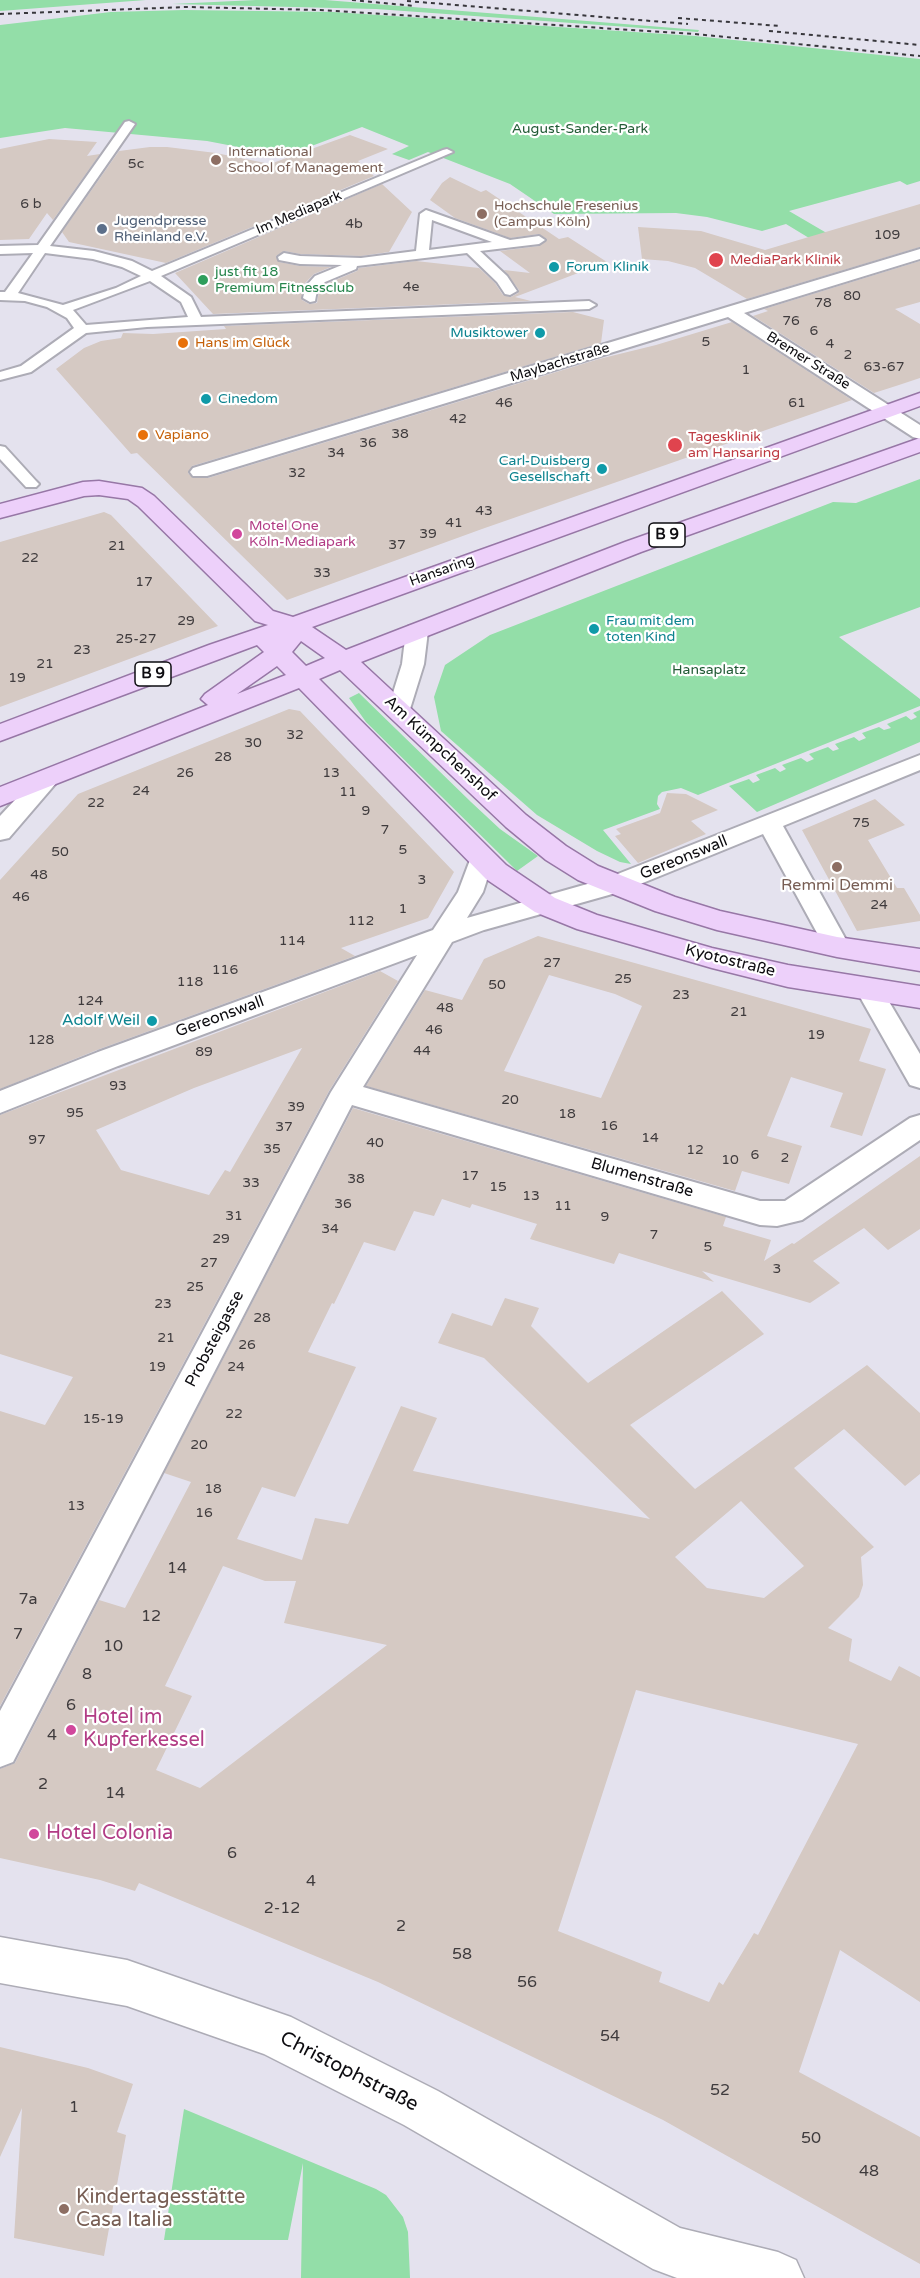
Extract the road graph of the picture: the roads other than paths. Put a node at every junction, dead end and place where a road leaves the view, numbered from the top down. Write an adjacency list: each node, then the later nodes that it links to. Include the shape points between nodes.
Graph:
1 (129, 124): 5 (street)
2 (447, 152): 12 (street, Im Mediapark)
3 (539, 240): 4 (street)
4 (511, 244): 7 (street); 9 (street, via 423,212)
5 (43, 249): 6 (street); 12 (street, via 94,255); 13 (street)
6 (0, 250)
7 (471, 250): 9 (street); 14 (street, via 502,279)
8 (920, 254): 18 (street, Maybachstraße)
9 (422, 255): 11 (street)
10 (284, 257): 11 (street)
11 (361, 262): 16 (street, via 320,279 311,289)
12 (152, 276): 17 (street, Im Mediapark); 19 (street, via 186,300)
13 (5, 296): 17 (street, via 40,300)
14 (514, 299): 15 (street); 16 (street)
15 (589, 305)
16 (311, 307): 19 (street)
17 (63, 309): 20 (street)
18 (730, 311): 23 (street, Bremer Straße); 28 (street, Maybachstraße)
19 (197, 321): 20 (street)
20 (82, 329): 21 (street, via 26,369)
21 (0, 376)
22 (920, 399): 23 (main road, Hansaring / B 9)
23 (890, 414): 24 (street, Hansaring); 25 (street); 31 (main road, Hansaring / B 9)
24 (920, 420)
25 (920, 433)
26 (920, 445): 33 (main road, B 9, via 633,547)
27 (0, 450): 29 (street)
28 (200, 471)
29 (31, 484)
30 (0, 511): 32 (main road, via 68,492 99,488 134,493 146,501)
31 (302, 624): 32 (main road, Hansaring / B 9); 34 (main road, B 9); 35 (main road, Am Kümpchenshof); 36 (main road, via 295,642)
32 (263, 626): 34 (main road); 38 (main road, Hansaring / B 9)
33 (417, 631): 35 (main road, B 9); 37 (street, via 413,664)
34 (279, 653): 36 (main road); 39 (main road, B 9, via 233,687)
35 (344, 660): 36 (main road, B 9); 37 (main road, Am Kümpchenshof)
36 (303, 677): 39 (main road, B 9); 45 (main road)
37 (399, 709): 46 (main road, Am Kümpchenshof, via 516,821 556,853)
38 (0, 733)
39 (136, 741): 41 (main road, B 9)
40 (920, 762): 43 (street, Gereonswall)
41 (49, 777): 42 (main road, B 9); 44 (street)
42 (0, 797)
43 (770, 824): 46 (street, Gereonswall); 49 (street)
44 (0, 832)
45 (482, 858): 47 (main road); 48 (street, via 470,892)
46 (614, 885): 47 (street, Gereonswall); 49 (main road, via 717,920)
47 (545, 905): 48 (street, Gereonswall); 51 (main road, Kyotostraße, via 587,922 712,958)
48 (442, 936): 54 (street, Probsteigasse); 55 (street, Gereonswall)
49 (837, 947): 50 (main road)
50 (920, 960)
51 (869, 990): 52 (main road, Kyotostraße); 53 (street)
52 (920, 997)
53 (920, 1078)
54 (345, 1092): 56 (street, Blumenstraße, via 760,1213 792,1212); 57 (street, Probsteigasse)
55 (0, 1102)
56 (920, 1126)
57 (0, 1749)
58 (0, 1960): 59 (street, Christophstraße, via 127,1983 274,2034 421,2108)
59 (682, 2264): 60 (street, Christophstraße)
60 (778, 2278)

